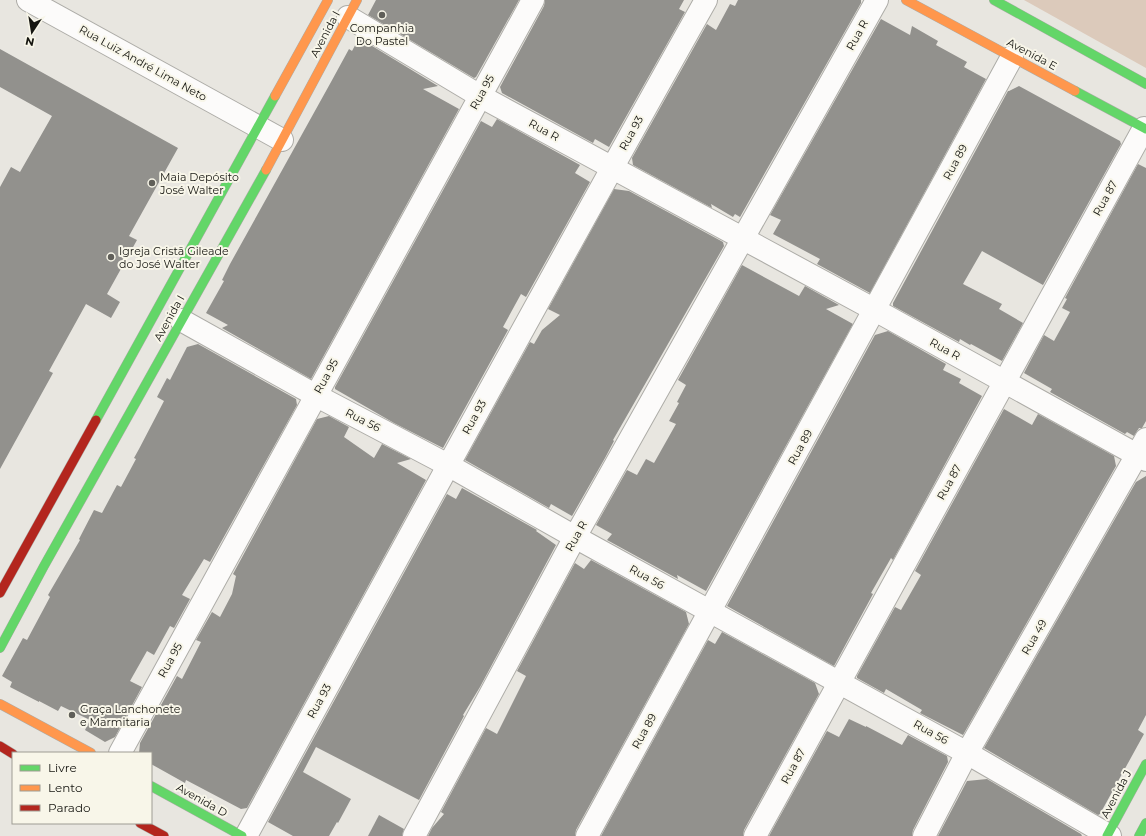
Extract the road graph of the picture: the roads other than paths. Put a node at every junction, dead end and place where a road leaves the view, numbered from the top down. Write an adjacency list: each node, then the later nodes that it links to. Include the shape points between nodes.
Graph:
1 (28, 0): 12 (street, Rua Luiz André Lima Neto)
2 (328, 0): 12 (street, Avenida I)
3 (533, 0): 11 (street, Rua 95)
4 (706, 0): 15 (street, Rua 93)
5 (877, 0): 16 (street, Rua R)
6 (906, 0): 9 (street, Avenida E)
7 (994, 0): 10 (street)
8 (353, 8): 11 (street, Rua R); 14 (street, Avenida I)
9 (1012, 57): 13 (street, Avenida E); 17 (street, Rua 89)
10 (1146, 84)
11 (480, 96): 15 (street, Rua R); 20 (street, Rua 95)
12 (258, 127): 14 (street, Rua Luiz André Lima Neto); 24 (street, Avenida I, via 40,527)
13 (1145, 129): 19 (street, Rua 87)
14 (282, 140): 18 (street, Avenida I)
15 (612, 167): 16 (street, Rua R); 22 (street, Rua 93)
16 (743, 238): 17 (street, Rua R); 23 (street, Rua R)
17 (876, 310): 19 (street, Rua R); 25 (street, Rua 89)
18 (181, 320): 20 (street, Rua 56); 26 (street, Avenida I, via 58,536)
19 (1005, 382): 21 (street, Rua R); 27 (street, Rua 87)
20 (315, 395): 22 (street, Rua 56); 31 (street, Rua 95)
21 (1143, 451): 33 (street, Rua 49)
22 (448, 464): 23 (street, Rua 56); 40 (street, Rua 93)
23 (575, 537): 25 (street, Rua 56); 41 (street, Rua R)
24 (0, 593)
25 (709, 611): 27 (street, Rua 56); 42 (street, Rua 89)
26 (0, 648)
27 (839, 682): 33 (street, Rua 56); 43 (street, Rua 87)
28 (0, 704): 30 (street)
29 (0, 746): 32 (street)
30 (89, 752)
31 (121, 752)
32 (12, 753)
33 (967, 753): 44 (street, Rua 49); 45 (street, Rua 56)
34 (1146, 764): 45 (street, Avenida J)
35 (152, 787): 39 (street, Avenida D)
36 (1146, 823): 46 (street)
37 (142, 824): 38 (street)
38 (164, 836)
39 (242, 836)
40 (246, 836)
41 (414, 836)
42 (587, 836)
43 (754, 836)
44 (924, 836)
45 (1109, 836)
46 (1139, 836)

